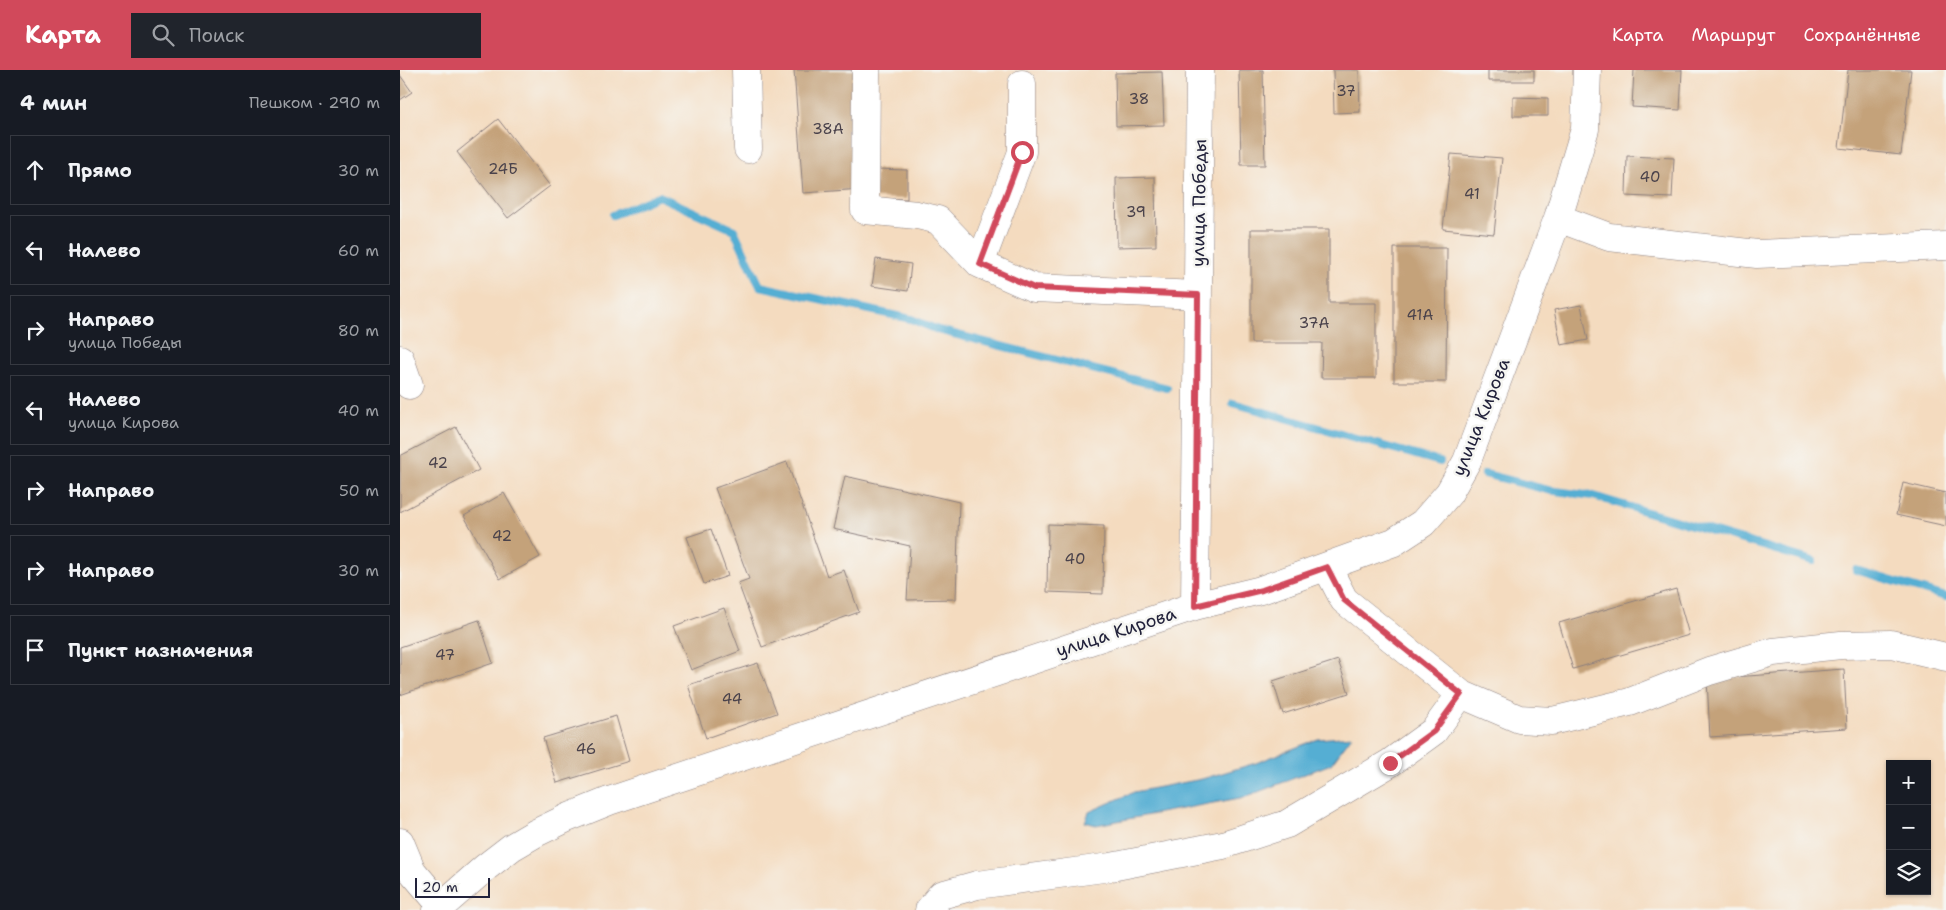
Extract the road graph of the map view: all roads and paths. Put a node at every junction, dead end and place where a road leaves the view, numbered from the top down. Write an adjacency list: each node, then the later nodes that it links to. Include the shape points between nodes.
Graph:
1 (746, 70): 6 (street)
2 (866, 70): 9 (street, via 865,210 938,220)
3 (1200, 70): 10 (street, улица Победы)
4 (1587, 70): 7 (street, улица Кирова, via 1585,128)
5 (1022, 84): 9 (street, via 1022,152)
6 (748, 149)
7 (1558, 218): 8 (street, via 1609,238 1757,254); 13 (street, улица Кирова, via 1467,461 1449,493 1423,523 1394,542)
8 (1946, 246)
9 (980, 264): 10 (street, via 1034,288)
10 (1198, 295): 14 (street, улица Победы)
11 (400, 359): 12 (street)
12 (409, 385)
13 (1327, 567): 14 (street, улица Кирова, via 1262,590); 16 (street, via 1344,600)
14 (1195, 606): 18 (street, улица Кирова, via 609,801 567,818 512,847)
15 (1946, 657): 16 (street, via 1891,644 1773,652 1709,671 1630,702 1552,721 1519,719)
16 (1461, 694): 19 (street, via 1434,731 1390,763 1287,824 1223,845 1111,867 977,885 941,895)
17 (400, 842): 18 (street, via 412,870)
18 (439, 908)
19 (929, 910)

